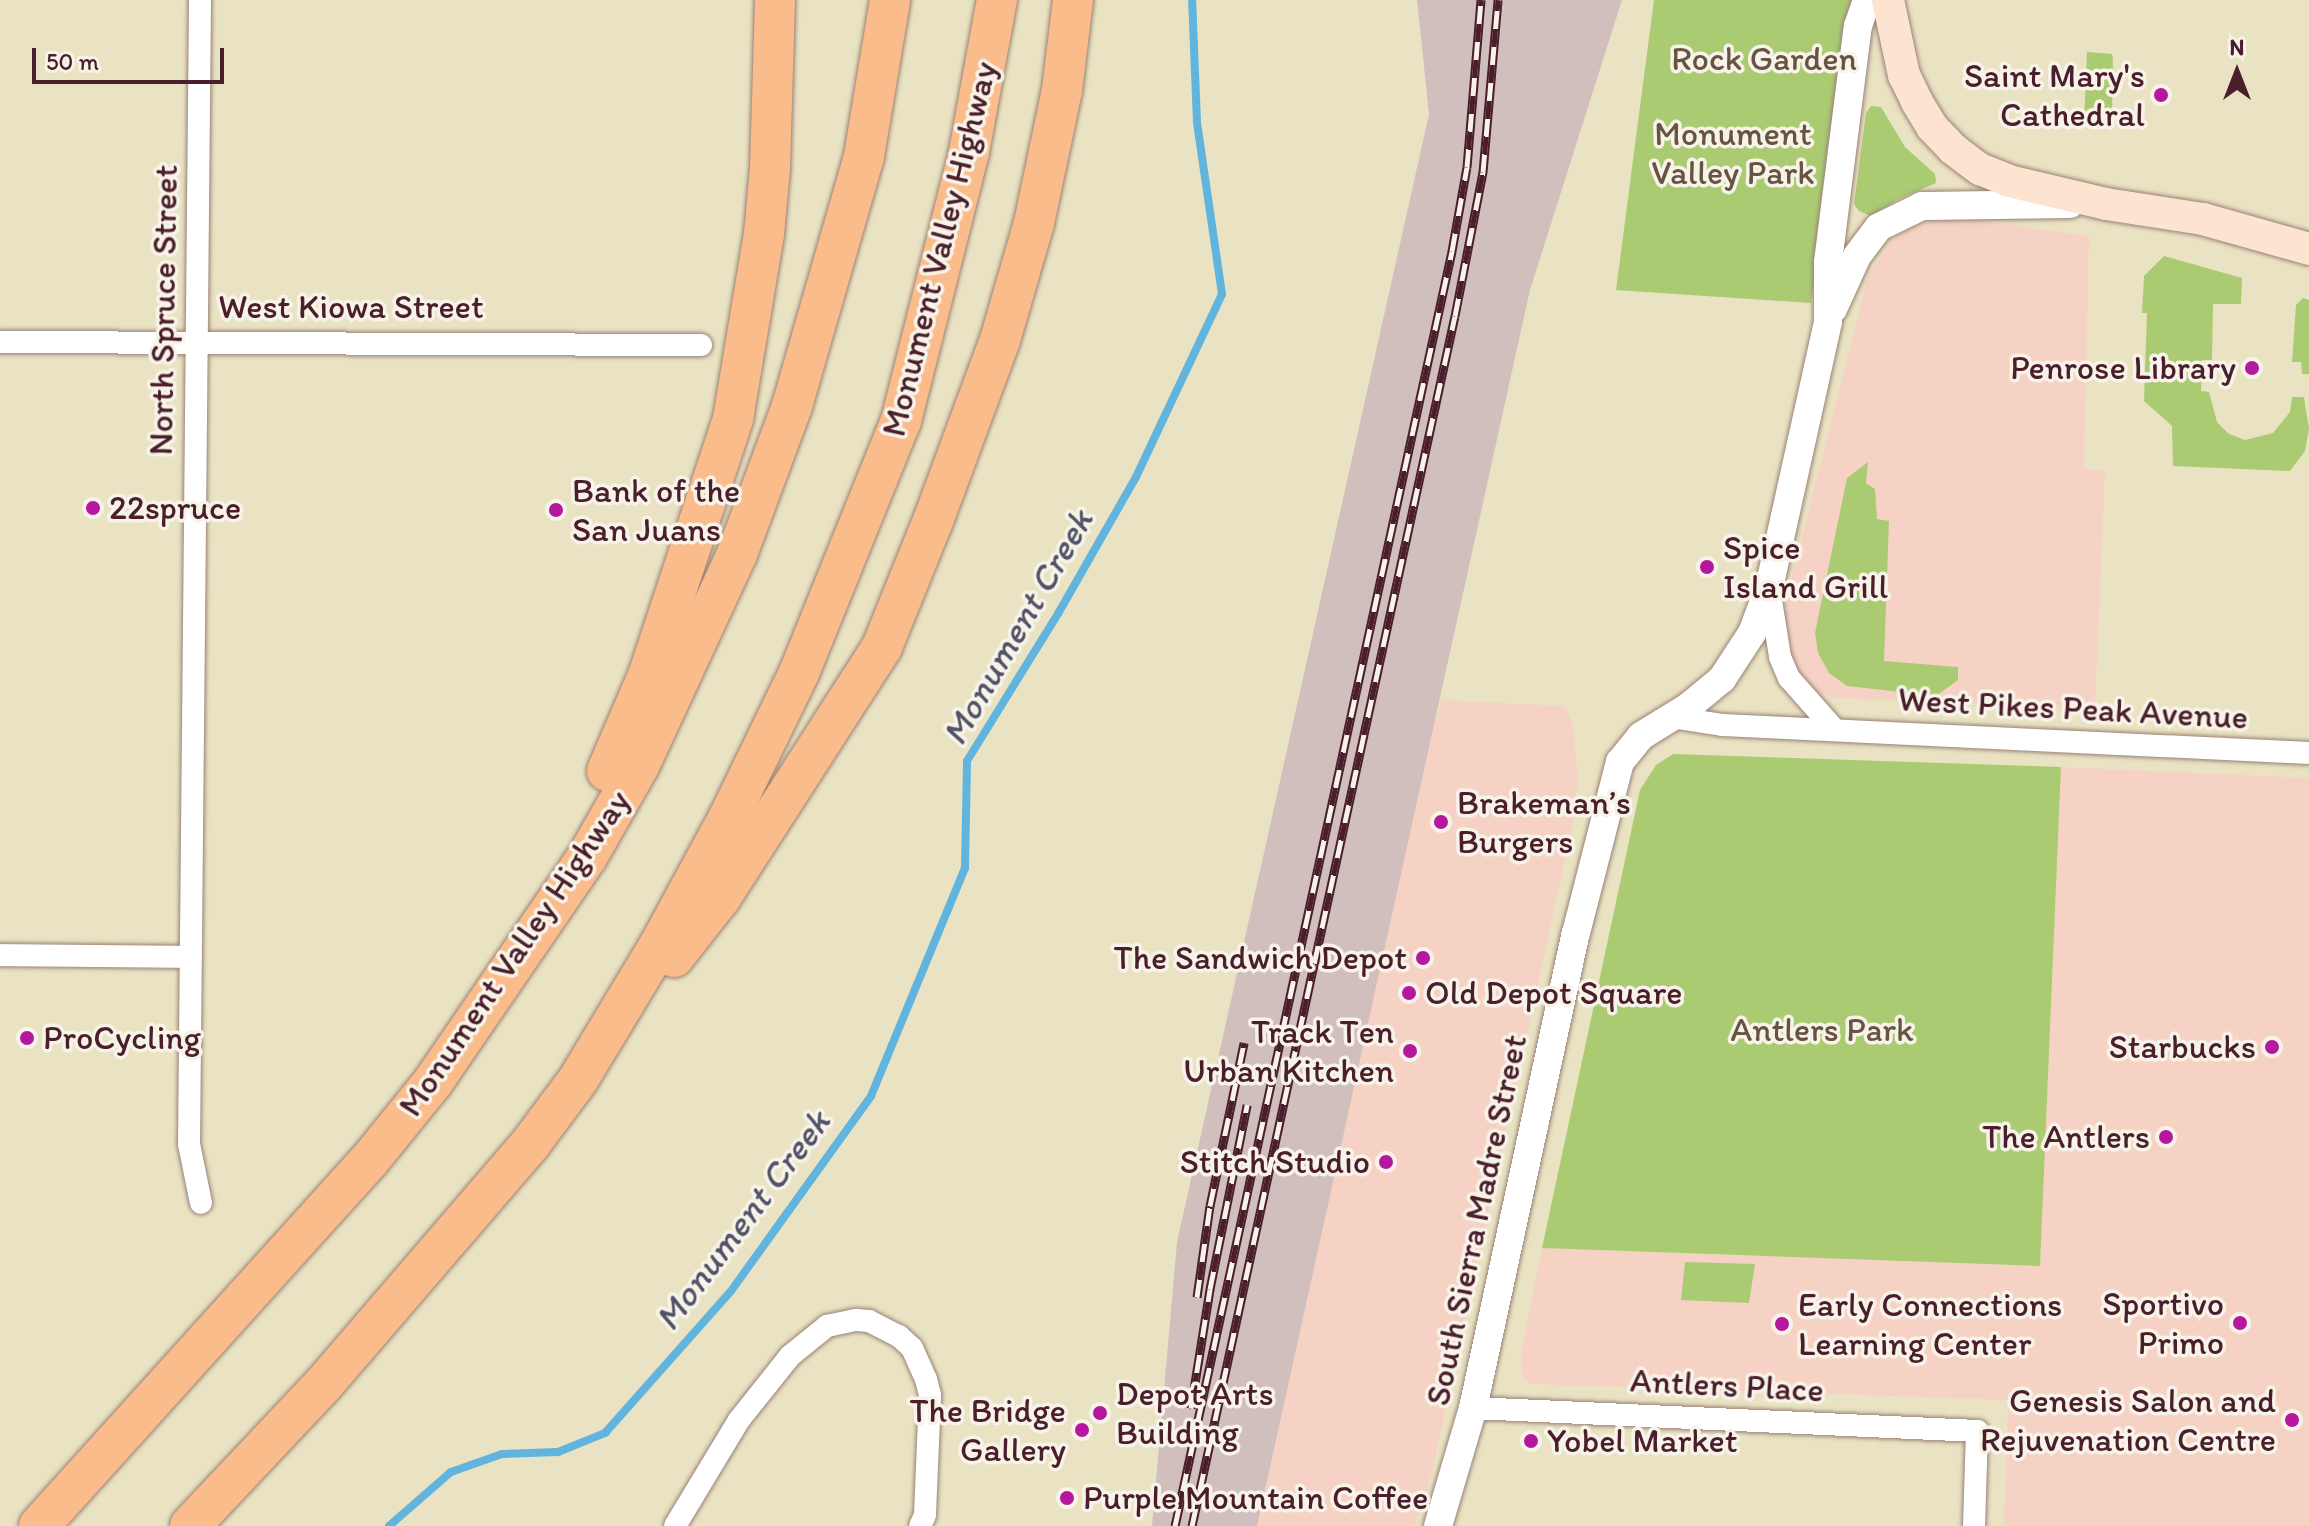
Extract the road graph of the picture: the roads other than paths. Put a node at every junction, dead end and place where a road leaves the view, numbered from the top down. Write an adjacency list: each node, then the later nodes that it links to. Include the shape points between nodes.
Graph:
1 (200, 0): 12 (street, North Spruce Street)
2 (775, 0): 20 (highway, via 764,234 733,419 643,690)
3 (890, 0): 20 (highway, Monument Valley Highway, via 864,156 848,217 792,406 737,554 639,766 587,857)
4 (997, 0): 21 (highway, Monument Valley Highway, via 969,152 932,304 901,421 853,545 729,817)
5 (1073, 0): 21 (highway, via 1062,90 1034,223 1000,340 882,647 721,897)
6 (1867, 0): 10 (street, via 1858,26 1828,262)
7 (1888, 0): 8 (main road, via 1904,75 1932,127 1953,149 2009,181)
8 (2106, 204): 9 (main road, via 2203,219); 10 (street, via 1922,206 1879,227 1857,256)
9 (2309, 249)
10 (1828, 321): 14 (street, South Sierra Madre Street)
11 (0, 342): 12 (street, West Kiowa Street)
12 (196, 344): 13 (street, West Kiowa Street); 19 (street, North Spruce Street)
13 (701, 345)
14 (1769, 588): 15 (street, South Sierra Madre Street, via 1752,633 1722,679); 16 (street, via 1780,657 1789,678)
15 (1671, 717): 16 (street, West Pikes Peak Avenue); 23 (street, South Sierra Madre Street, via 1629,749 1613,784)
16 (1835, 730): 17 (street, West Pikes Peak Avenue)
17 (2309, 753)
18 (0, 955): 19 (street)
19 (191, 957): 22 (street, North Spruce Street, via 189,1144)
20 (492, 1000): 24 (highway, Monument Valley Highway, via 369,1161)
21 (578, 1080): 25 (highway, Monument Valley Highway, via 531,1143 323,1385)
22 (201, 1203)
23 (1473, 1408): 28 (street, South Sierra Madre Street); 29 (street, Antlers Place, via 1977,1431)
24 (39, 1526)
25 (190, 1526)
26 (675, 1526): 27 (street, via 739,1420 790,1356 827,1326 856,1320 899,1336 912,1348 926,1379 930,1395 925,1515)
27 (920, 1526)
28 (1438, 1526)
29 (1974, 1526)

